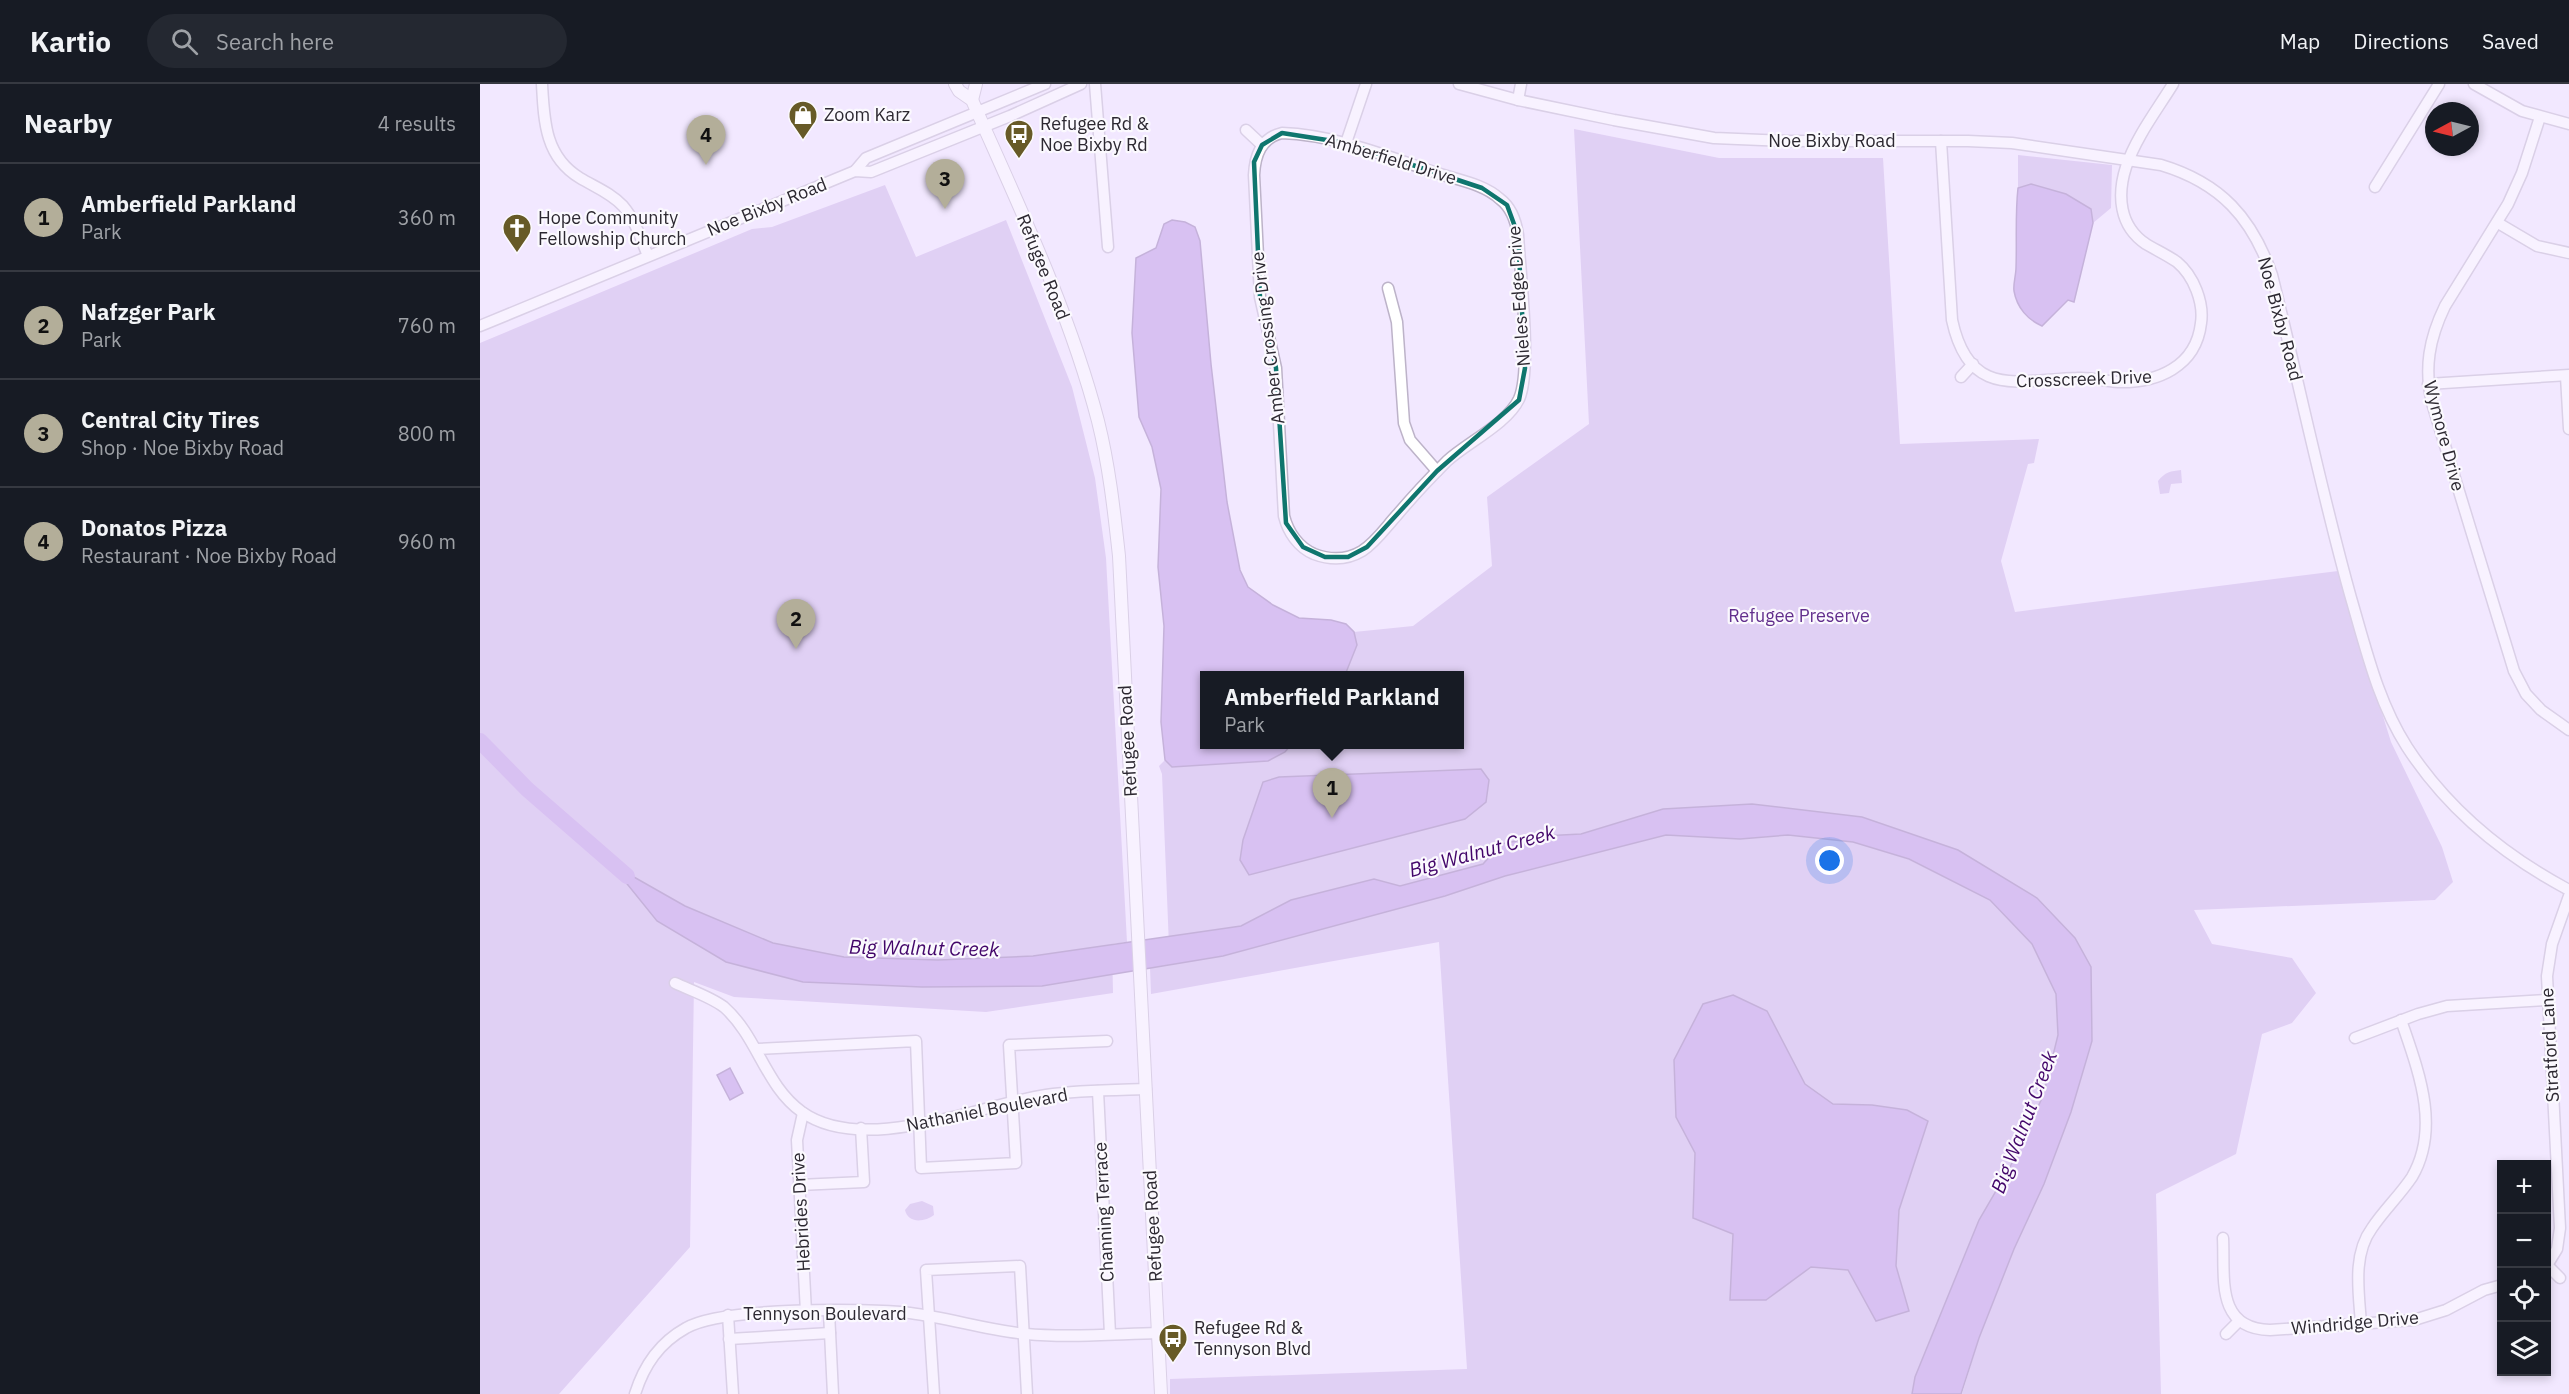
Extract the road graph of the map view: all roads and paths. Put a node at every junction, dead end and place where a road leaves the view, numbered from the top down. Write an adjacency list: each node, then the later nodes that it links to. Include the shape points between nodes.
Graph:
1 (542, 84): 30 (street, via 544,123 554,152 568,169 622,206)
2 (956, 84): 13 (main road, Refugee Road)
3 (976, 84): 13 (main road)
4 (1045, 84): 15 (street, Noe Bixby Road)
5 (1081, 84): 18 (street, Noe Bixby Road)
6 (1095, 84): 28 (street)
7 (1366, 84): 21 (street)
8 (1460, 84): 14 (street, Noe Bixby Road)
9 (1521, 84): 14 (street)
10 (2173, 84): 23 (street, Crosscreek Drive)
11 (2439, 84): 25 (street)
12 (2474, 84): 16 (street)
13 (972, 100): 15 (main road, Refugee Road)
14 (1518, 100): 20 (street, Noe Bixby Road, via 1714,138)
15 (978, 112): 18 (main road, Refugee Road); 24 (street, Noe Bixby Road, via 866,158)
16 (2540, 117): 17 (street); 27 (street, Wymore Drive, via 2522,173)
17 (2569, 124)
18 (984, 127): 24 (street, Noe Bixby Road, via 871,172); 49 (main road, Refugee Road, via 1068,327 1104,446 1119,555)
19 (1246, 130): 22 (street)
20 (1941, 141): 23 (street, Noe Bixby Road, via 2012,143); 33 (street, Crosscreek Drive, via 1952,320 1959,344)
21 (1346, 143): 22 (street, Amberfield Drive, via 1308,134 1282,133); 26 (street, Amberfield Drive, via 1482,188 1500,198)
22 (1262, 145): 39 (street, Amber Crossing Drive, via 1254,162 1260,297 1276,368 1284,516 1293,538)
23 (2129, 160): 33 (street, Crosscreek Drive, via 2121,201 2125,220 2135,236 2178,263 2198,295 2201,323 2187,358 2155,379 2128,381 2077,378 2014,383 1983,373); 41 (street, Noe Bixby Road, via 2172,168 2210,187 2237,210 2254,234 2272,275 2332,530 2371,666 2394,726 2437,786 2475,827 2509,855)
24 (855, 171): 30 (street, Noe Bixby Road)
25 (2375, 187)
26 (1513, 214): 38 (street, Nieles Edge Drive, via 1518,235 1525,368 1521,392 1511,412)
27 (2498, 223): 29 (street, via 2537,246); 36 (street, Wymore Drive, via 2437,324 2429,353)
28 (1108, 247)
29 (2569, 253)
30 (648, 256): 32 (street, Noe Bixby Road)
31 (1388, 288): 38 (street, via 1397,322 1404,423 1410,440)
32 (480, 326)
33 (1973, 364): 35 (street)
34 (2568, 375): 36 (street); 37 (street)
35 (1961, 376)
36 (2428, 384): 40 (street, Wymore Drive, via 2507,654 2526,694)
37 (2569, 429)
38 (1437, 471): 39 (street, Nieles Edge Drive, via 1363,551 1334,559)
39 (1316, 555)
40 (2569, 730)
41 (2569, 890)
42 (2569, 896): 44 (street, Stratford Lane, via 2548,960)
43 (675, 983): 48 (street, Nathaniel Boulevard, via 723,1007)
44 (2546, 1000): 45 (street, via 2447,1006); 57 (street, Stratford Lane, via 2560,1228)
45 (2401, 1020): 46 (street); 66 (street, via 2419,1075 2425,1138 2417,1169 2370,1229 2364,1244 2358,1275)
46 (2355, 1038)
47 (1107, 1041): 51 (street, via 1009,1045)
48 (757, 1049): 52 (street, Nathaniel Boulevard, via 782,1095); 53 (street, via 916,1041)
49 (1146, 1089): 50 (street, Nathaniel Boulevard); 68 (main road, Refugee Road)
50 (1098, 1091): 51 (street, Nathaniel Boulevard); 70 (street, Channing Terrace)
51 (1012, 1102): 53 (street, Nathaniel Boulevard); 53 (street, via 1016,1163 921,1168)
52 (803, 1113): 54 (street, Nathaniel Boulevard, via 828,1123); 55 (street, Hebrides Drive, via 797,1140)
53 (920, 1125): 54 (street, Nathaniel Boulevard)
54 (861, 1128): 55 (street, via 864,1182)
55 (799, 1185): 61 (street, Hebrides Drive)
56 (2223, 1238): 65 (street, via 2226,1301)
57 (2551, 1260)
58 (2548, 1268): 59 (street)
59 (2560, 1278)
60 (2497, 1286): 66 (street, Windridge Drive, via 2428,1316)
61 (806, 1312): 62 (street, Tennyson Boulevard); 63 (street, Tennyson Boulevard)
62 (829, 1312): 64 (street, Tennyson Boulevard); 67 (street)
63 (728, 1315): 72 (street); 73 (street, Tennyson Boulevard, via 693,1324 663,1344 645,1368)
64 (929, 1317): 69 (street, Tennyson Boulevard); 69 (street, via 926,1270 1020,1266); 76 (street)
65 (2239, 1321): 66 (street, Windridge Drive, via 2262,1330); 71 (street)
66 (2361, 1324)
67 (830, 1333): 72 (street); 75 (street)
68 (1158, 1333): 70 (street, Tennyson Boulevard); 78 (main road, Refugee Road)
69 (1024, 1334): 70 (street, Tennyson Boulevard); 77 (street)
70 (1110, 1334)
71 (2226, 1334)
72 (729, 1339): 74 (street)
73 (635, 1394)
74 (733, 1394)
75 (833, 1394)
76 (934, 1394)
77 (1027, 1394)
78 (1161, 1394)

